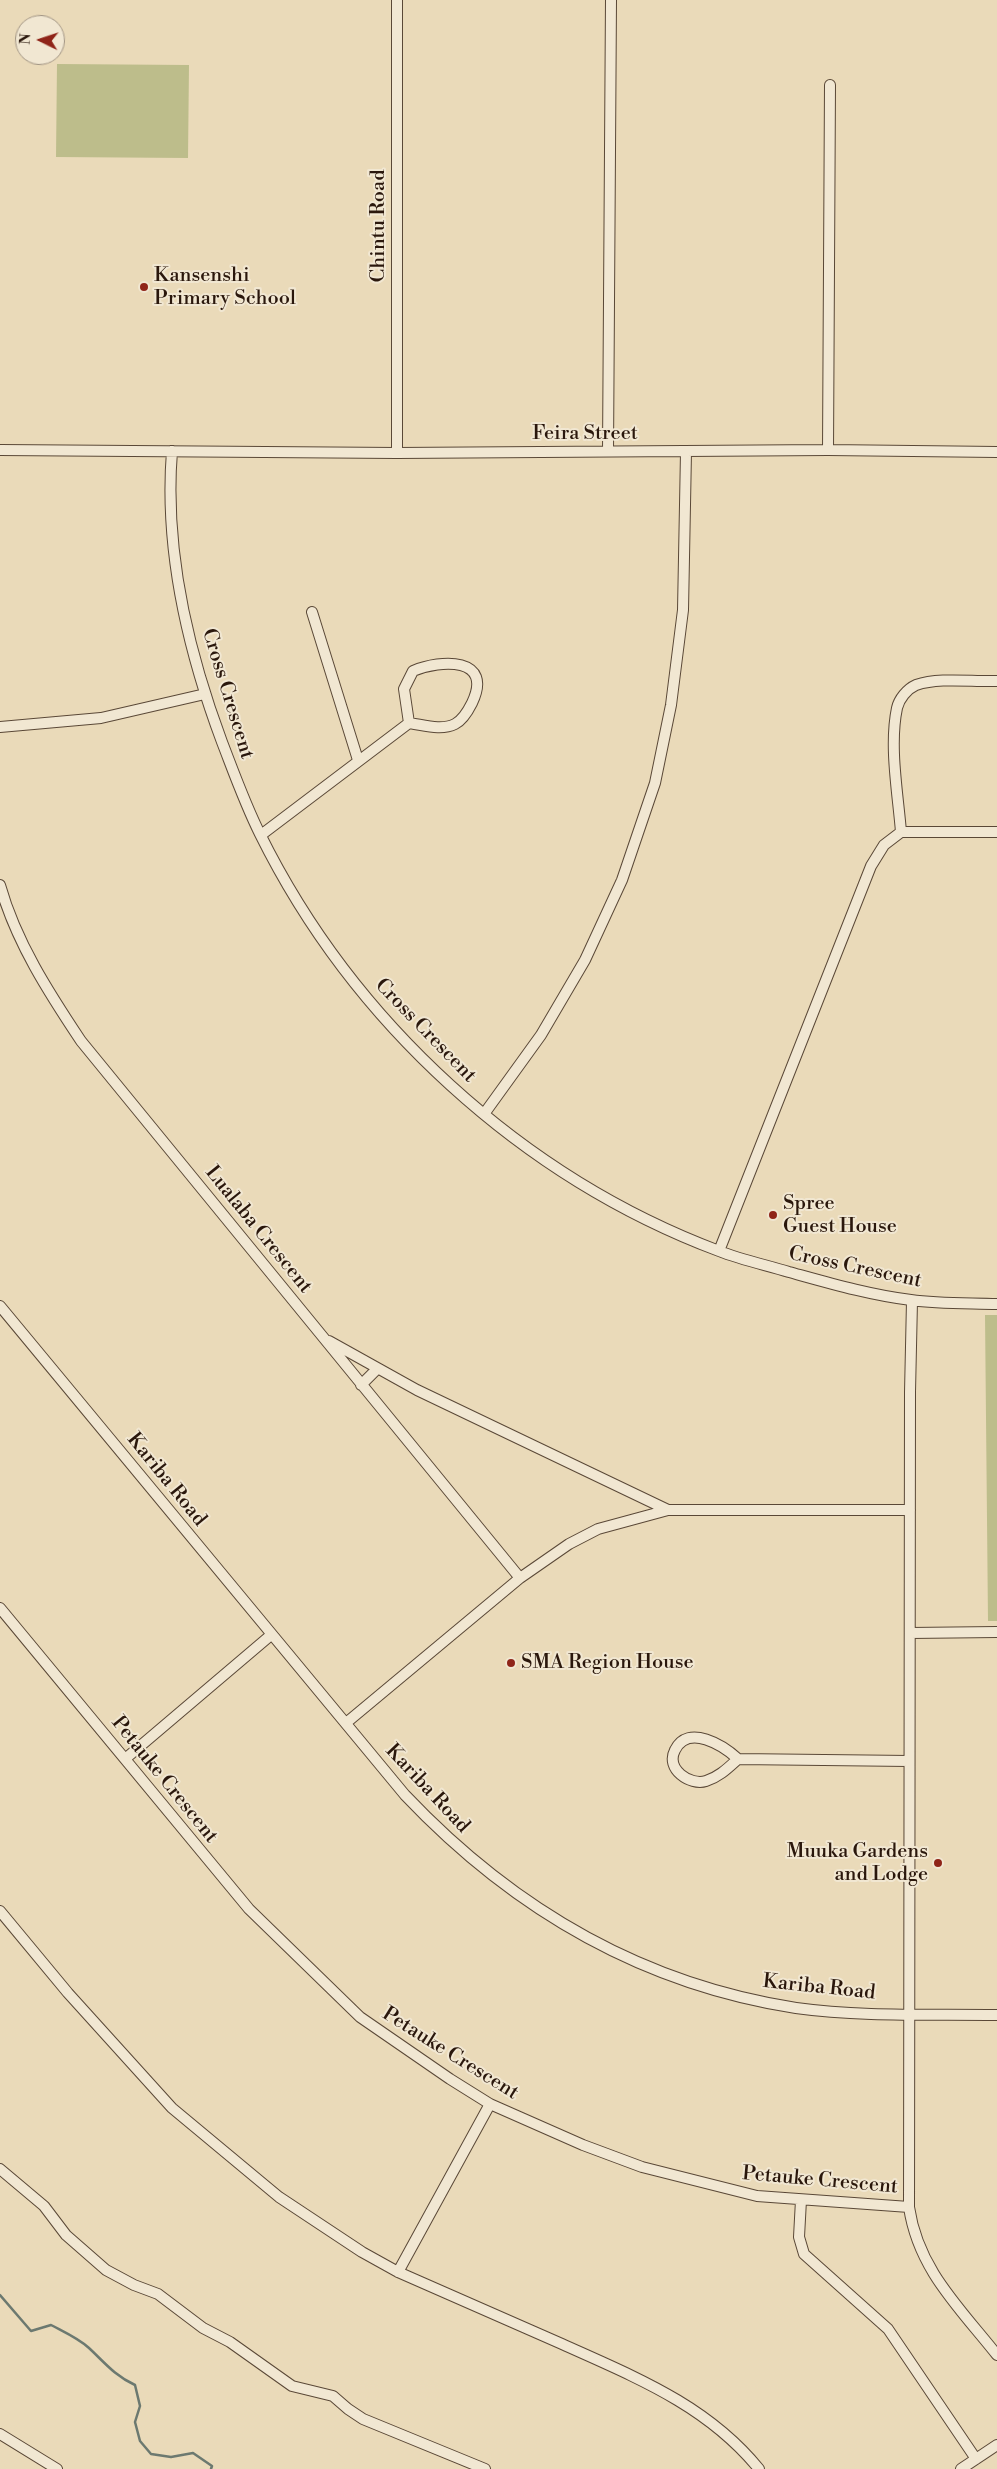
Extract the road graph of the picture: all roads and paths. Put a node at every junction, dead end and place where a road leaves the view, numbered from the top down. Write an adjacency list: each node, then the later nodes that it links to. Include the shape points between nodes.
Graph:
1 (397, 0): 10 (street, Chintu Road)
2 (611, 0): 5 (street)
3 (830, 84): 6 (street)
4 (0, 450): 7 (street, Feira Street)
5 (608, 450): 8 (street, Feira Street); 10 (street, Feira Street)
6 (828, 450): 8 (street, Feira Street); 9 (street, Feira Street)
7 (172, 451): 10 (street, Feira Street); 13 (street, Cross Crescent, via 169,488 176,558 188,629)
8 (686, 452): 21 (street, via 683,610 671,705 655,782 622,880 585,960 541,1035)
9 (997, 452)
10 (397, 453)
11 (312, 612): 16 (street)
12 (997, 681): 17 (street, via 937,682 915,686 903,695 897,708 895,753)
13 (205, 694): 15 (street, via 101,718); 19 (street, Cross Crescent, via 242,796)
14 (409, 723): 14 (street, via 442,728 456,724 468,712 474,698 474,673 466,666 441,662 413,671 404,689); 16 (street)
15 (0, 727)
16 (358, 760): 19 (street)
17 (901, 832): 18 (street); 22 (street, via 884,845 871,866)
18 (997, 832)
19 (260, 835): 21 (street, Cross Crescent, via 307,917 350,978 438,1074)
20 (0, 885): 26 (street, Lualaba Crescent, via 22,943 81,1041)
21 (484, 1114): 22 (street, Cross Crescent, via 580,1183)
22 (719, 1251): 23 (street, Cross Crescent, via 818,1280)
23 (912, 1301): 24 (street, Cross Crescent); 30 (street)
24 (997, 1304)
25 (0, 1306): 35 (street, Kariba Road)
26 (322, 1336): 27 (street); 28 (street, Lualaba Crescent)
27 (377, 1369): 28 (street); 29 (street)
28 (361, 1385): 31 (street, Lualaba Crescent)
29 (668, 1510): 30 (street); 31 (street, via 584,1536)
30 (910, 1510): 34 (street)
31 (520, 1578): 36 (street)
32 (0, 1608): 37 (street, Petauke Crescent)
33 (997, 1632): 34 (street)
34 (910, 1633): 39 (street)
35 (271, 1635): 36 (street, Kariba Road); 37 (street)
36 (346, 1724): 41 (street, Kariba Road, via 405,1795 464,1853 527,1903 607,1948 682,1979 763,2001 820,2010)
37 (125, 1759): 43 (street, Petauke Crescent, via 249,1909 334,1994 372,2026)
38 (738, 1759): 38 (street, via 716,1777 704,1782 683,1777 673,1761 674,1751 682,1742 693,1739 717,1742); 39 (street)
39 (909, 1761): 41 (street)
40 (0, 1911): 47 (street, via 68,1993 172,2108 279,2197)
41 (908, 2014): 42 (street, Kariba Road); 46 (street)
42 (997, 2015)
43 (490, 2104): 45 (street, Petauke Crescent, via 642,2167 748,2194); 47 (street)
44 (0, 2169): 53 (street, via 44,2206 66,2235 97,2263 126,2281 158,2294 203,2328 230,2342 292,2386 333,2396 364,2418)
45 (801, 2200): 46 (street, Petauke Crescent); 51 (street, via 800,2244 804,2254 888,2329)
46 (909, 2206): 48 (street, Petauke Crescent, via 918,2245 927,2264)
47 (398, 2272): 54 (street, via 640,2380 691,2407 718,2426)
48 (997, 2355)
49 (0, 2434): 52 (street)
50 (997, 2445): 51 (street)
51 (976, 2459): 55 (street)
52 (57, 2469)
53 (485, 2469)
54 (759, 2469)
55 (961, 2469)

